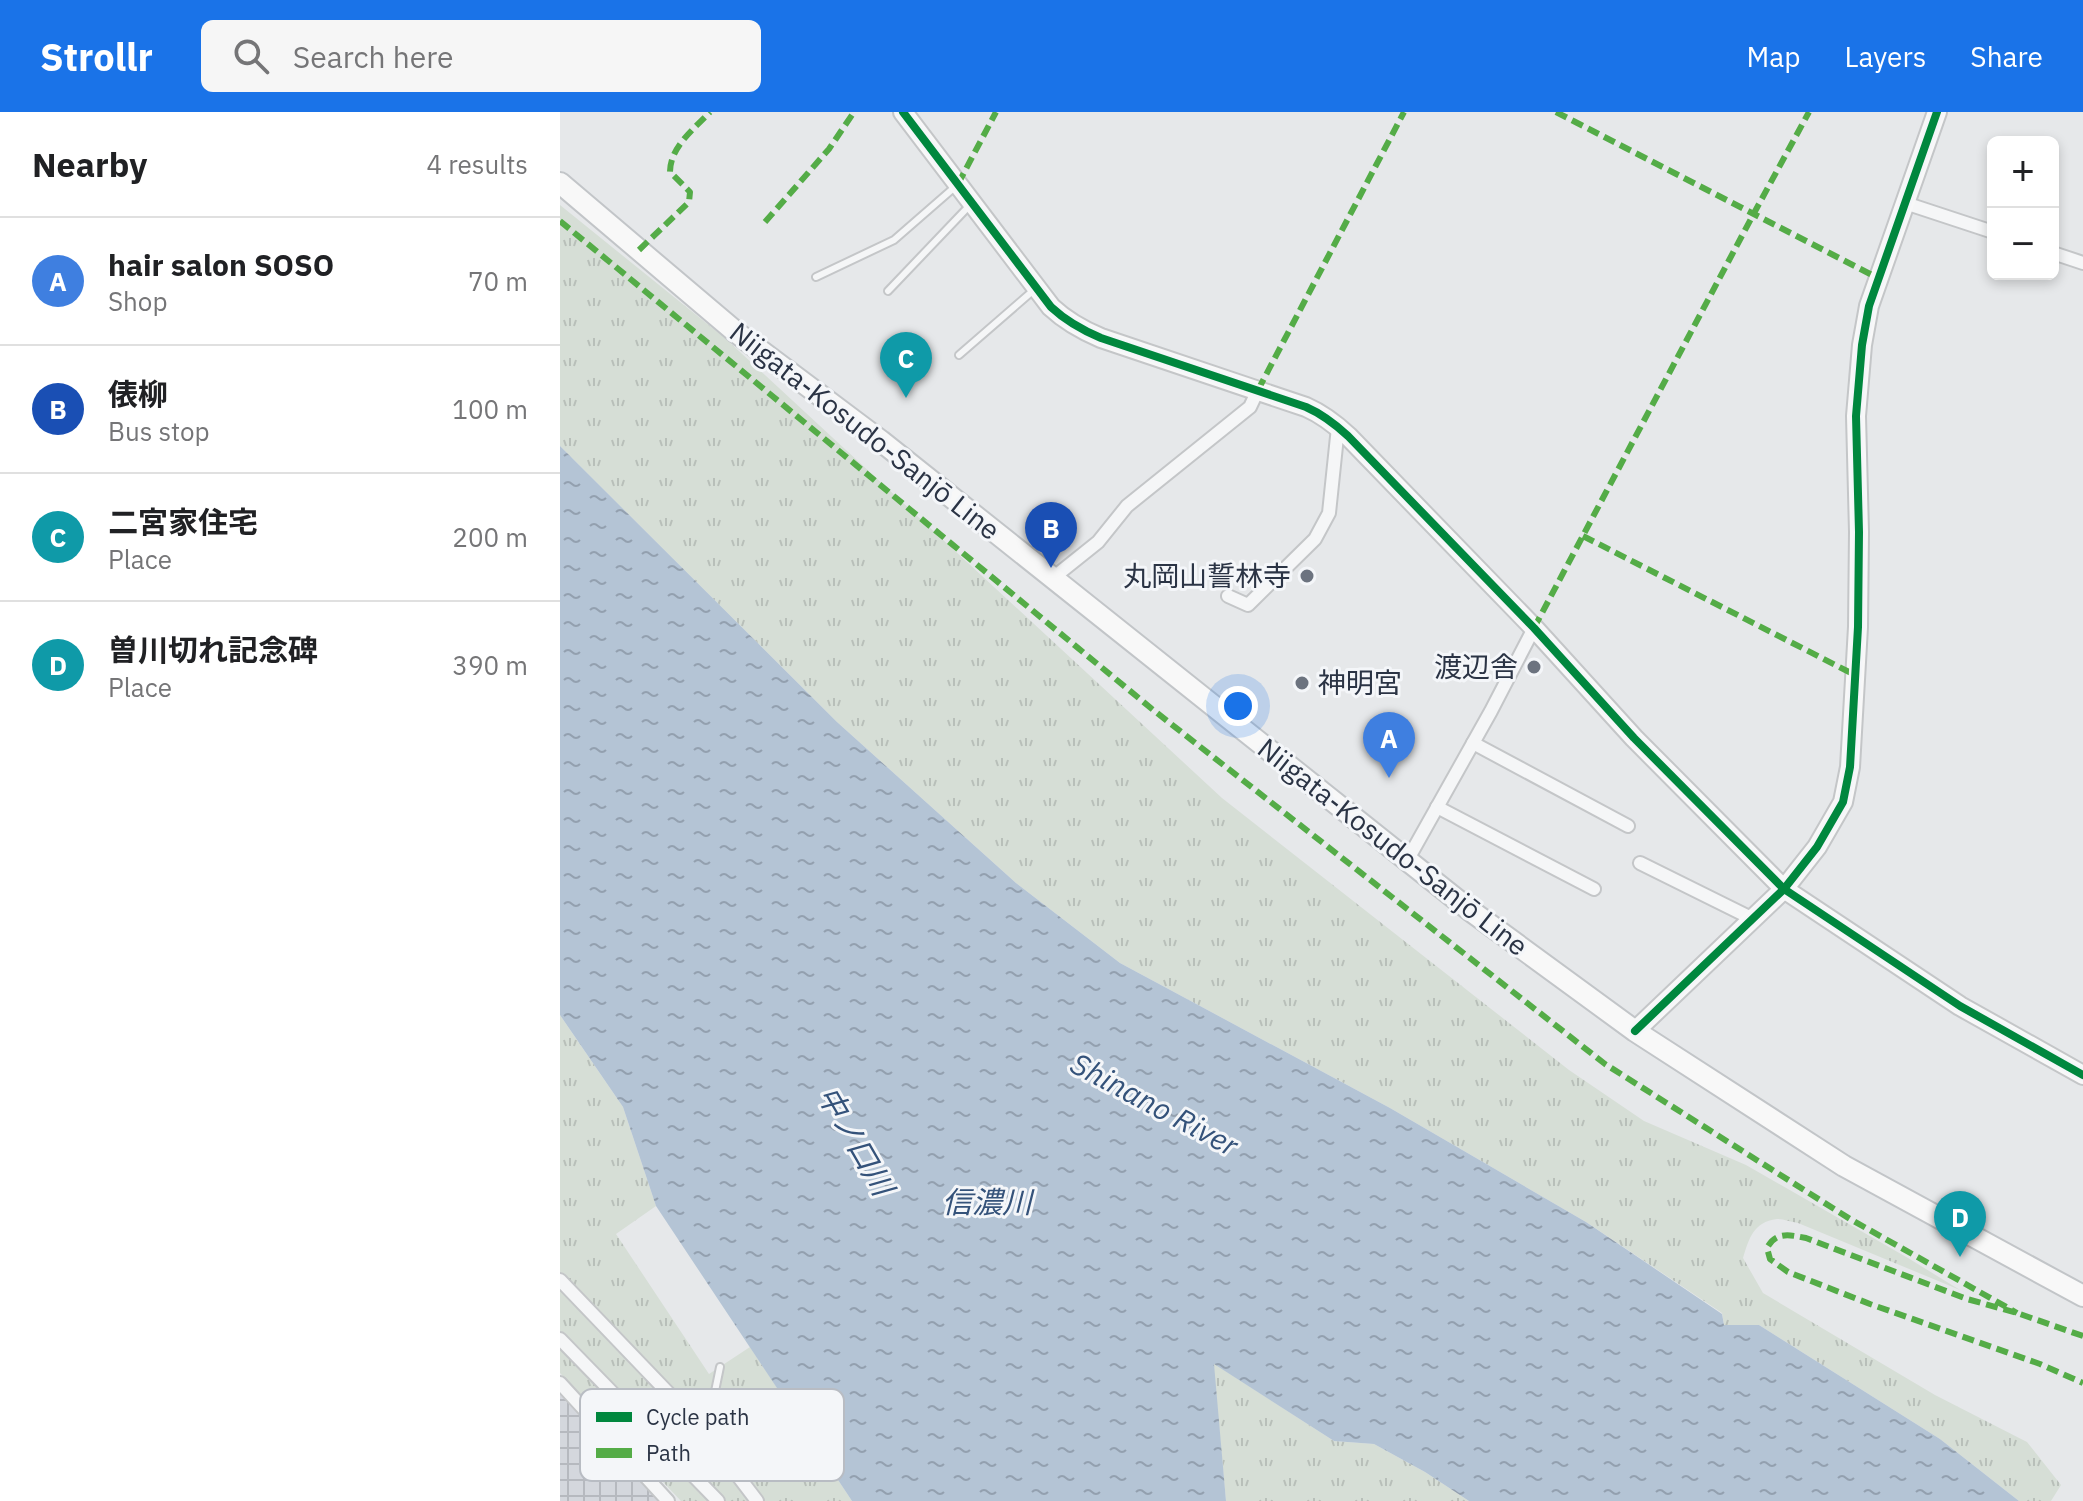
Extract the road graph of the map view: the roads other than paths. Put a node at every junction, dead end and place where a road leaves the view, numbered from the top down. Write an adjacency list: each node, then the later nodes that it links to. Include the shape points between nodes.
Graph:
1 (903, 112): 4 (street)
2 (1937, 112): 5 (street)
3 (560, 183): 16 (main road, Niigata-Kosudo-Sanjō Line, via 737,333)
4 (958, 184): 6 (street); 10 (lane, via 894,240)
5 (1905, 203): 7 (street); 25 (street, via 1869,306 1862,345 1856,416 1858,627 1850,767 1843,802)
6 (971, 204): 11 (street); 12 (lane)
7 (1987, 230)
8 (2059, 255): 9 (street)
9 (2083, 263)
10 (816, 277)
11 (1037, 288): 13 (lane); 14 (street, via 1060,316 1084,331)
12 (888, 291)
13 (959, 355)
14 (1258, 390): 15 (street, via 1320,414); 16 (street, via 1250,407 1127,506 1098,542)
15 (1338, 427): 17 (street, via 1329,513 1315,539 1248,605); 18 (street)
16 (1053, 578): 22 (main road, Niigata-Kosudo-Sanjō Line)
17 (1228, 596)
18 (1534, 628): 19 (street); 25 (street)
19 (1473, 743): 20 (street); 21 (street)
20 (1437, 807): 22 (street); 24 (street)
21 (1628, 826)
22 (1408, 859): 27 (main road, Niigata-Kosudo-Sanjō Line)
23 (1640, 863): 26 (street)
24 (1594, 889)
25 (1784, 889): 26 (street); 28 (street, via 1960,1006)
26 (1753, 919): 27 (street)
27 (1635, 1031): 30 (main road, Niigata-Kosudo-Sanjō Line, via 1844,1166)
28 (2083, 1075)
29 (560, 1280): 35 (street)
30 (2083, 1296)
31 (560, 1339): 34 (street)
32 (720, 1367): 36 (lane)
33 (560, 1383): 37 (street)
34 (609, 1389)
35 (663, 1389)
36 (715, 1389)
37 (580, 1405)
38 (650, 1481): 41 (street)
39 (698, 1481): 42 (street)
40 (742, 1481): 43 (street)
41 (668, 1501)
42 (718, 1501)
43 (757, 1501)

